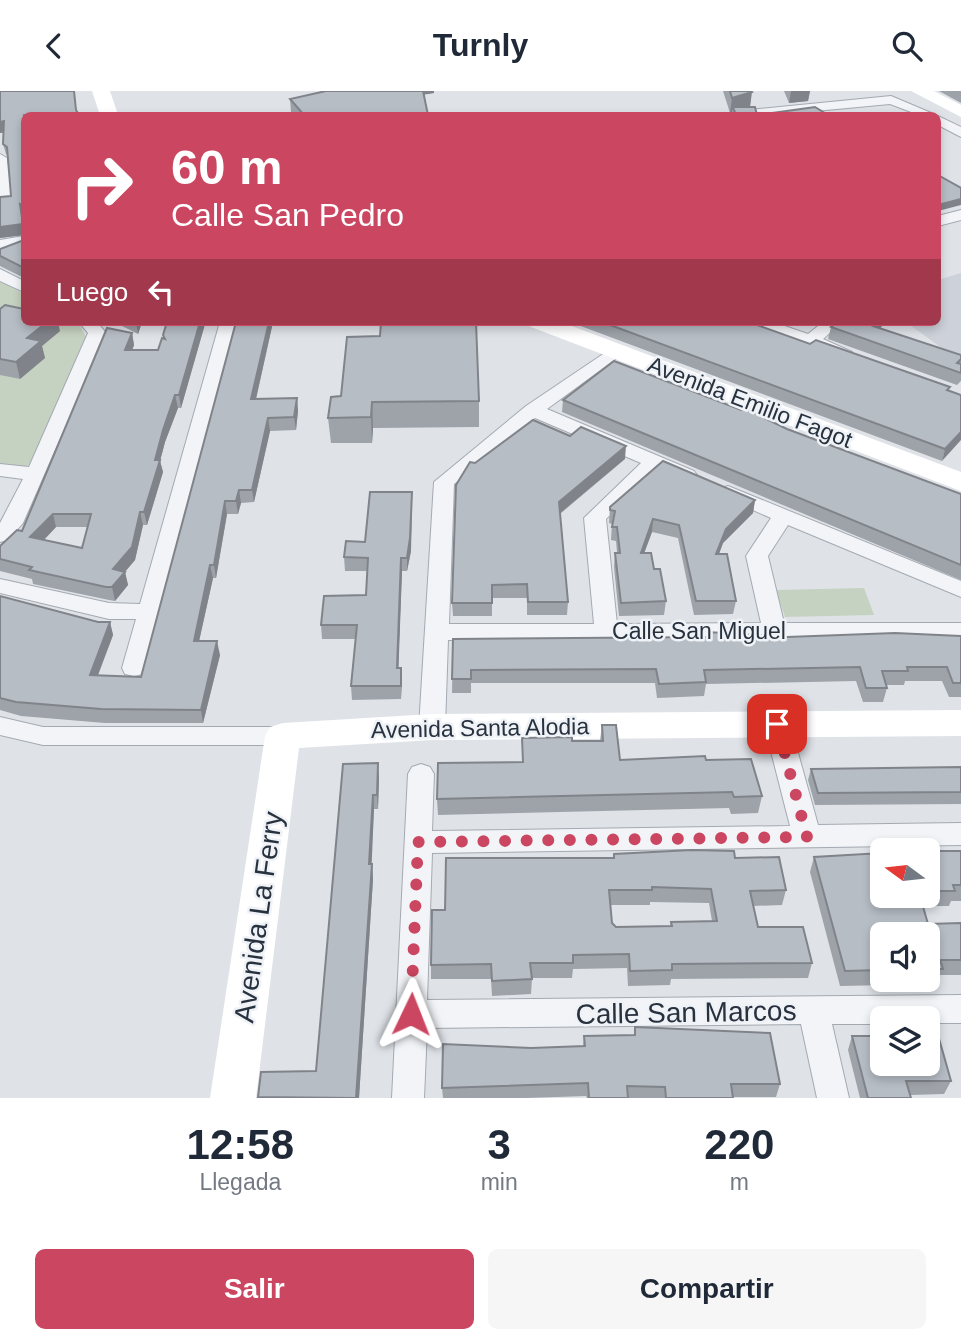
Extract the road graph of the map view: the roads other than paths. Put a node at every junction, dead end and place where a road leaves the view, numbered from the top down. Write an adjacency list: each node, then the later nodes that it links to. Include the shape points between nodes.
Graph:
1 (101, 91): 3 (street)
2 (920, 91): 6 (street)
3 (108, 112)
4 (795, 112): 5 (street, via 891,100)
5 (921, 112)
6 (961, 112)
7 (941, 122): 8 (street)
8 (961, 133)
9 (0, 157): 10 (street, via 5,198)
10 (0, 198)
11 (941, 206): 12 (street)
12 (959, 216): 13 (street)
13 (941, 220)
14 (21, 242): 15 (street)
15 (0, 245)
16 (0, 274): 17 (street)
17 (21, 284)
18 (91, 326): 29 (street, via 97,333)
19 (228, 326): 35 (street)
20 (549, 326): 24 (street, Avenida Emilio Fagot)
21 (768, 326): 23 (street)
22 (828, 326): 23 (street)
23 (811, 341): 25 (street)
24 (615, 351): 26 (street); 30 (street, Avenida Emilio Fagot)
25 (861, 359)
26 (533, 410): 27 (street); 39 (street, via 444,482)
27 (654, 461): 31 (street); 37 (street, via 595,518)
28 (0, 470): 29 (street)
29 (36, 474): 32 (street, via 12,523)
30 (961, 482)
31 (784, 515): 34 (street); 36 (street, via 757,556)
32 (0, 535)
33 (0, 586): 35 (street, via 109,611)
34 (961, 590)
35 (148, 612): 40 (street)
36 (774, 630): 37 (street, Calle San Miguel); 38 (street, Calle San Miguel)
37 (606, 631): 39 (street, Calle San Miguel)
38 (961, 631)
39 (437, 632): 44 (street)
40 (134, 668)
41 (961, 723): 42 (street, Avenida Santa Alodia)
42 (777, 724): 44 (street, Avenida Santa Alodia); 48 (street)
43 (0, 726): 45 (street, Avenida Santa Alodia, via 43,736)
44 (432, 727): 45 (street, Avenida Santa Alodia)
45 (283, 736): 53 (street, Avenida La Ferry)
46 (421, 774): 49 (street)
47 (961, 834): 48 (street)
48 (807, 837): 49 (street)
49 (418, 842): 52 (street)
50 (961, 1009): 51 (street, Calle San Marcos)
51 (813, 1010): 52 (street, Calle San Marcos); 55 (street)
52 (411, 1014): 54 (street)
53 (233, 1098)
54 (408, 1098)
55 (833, 1098)

